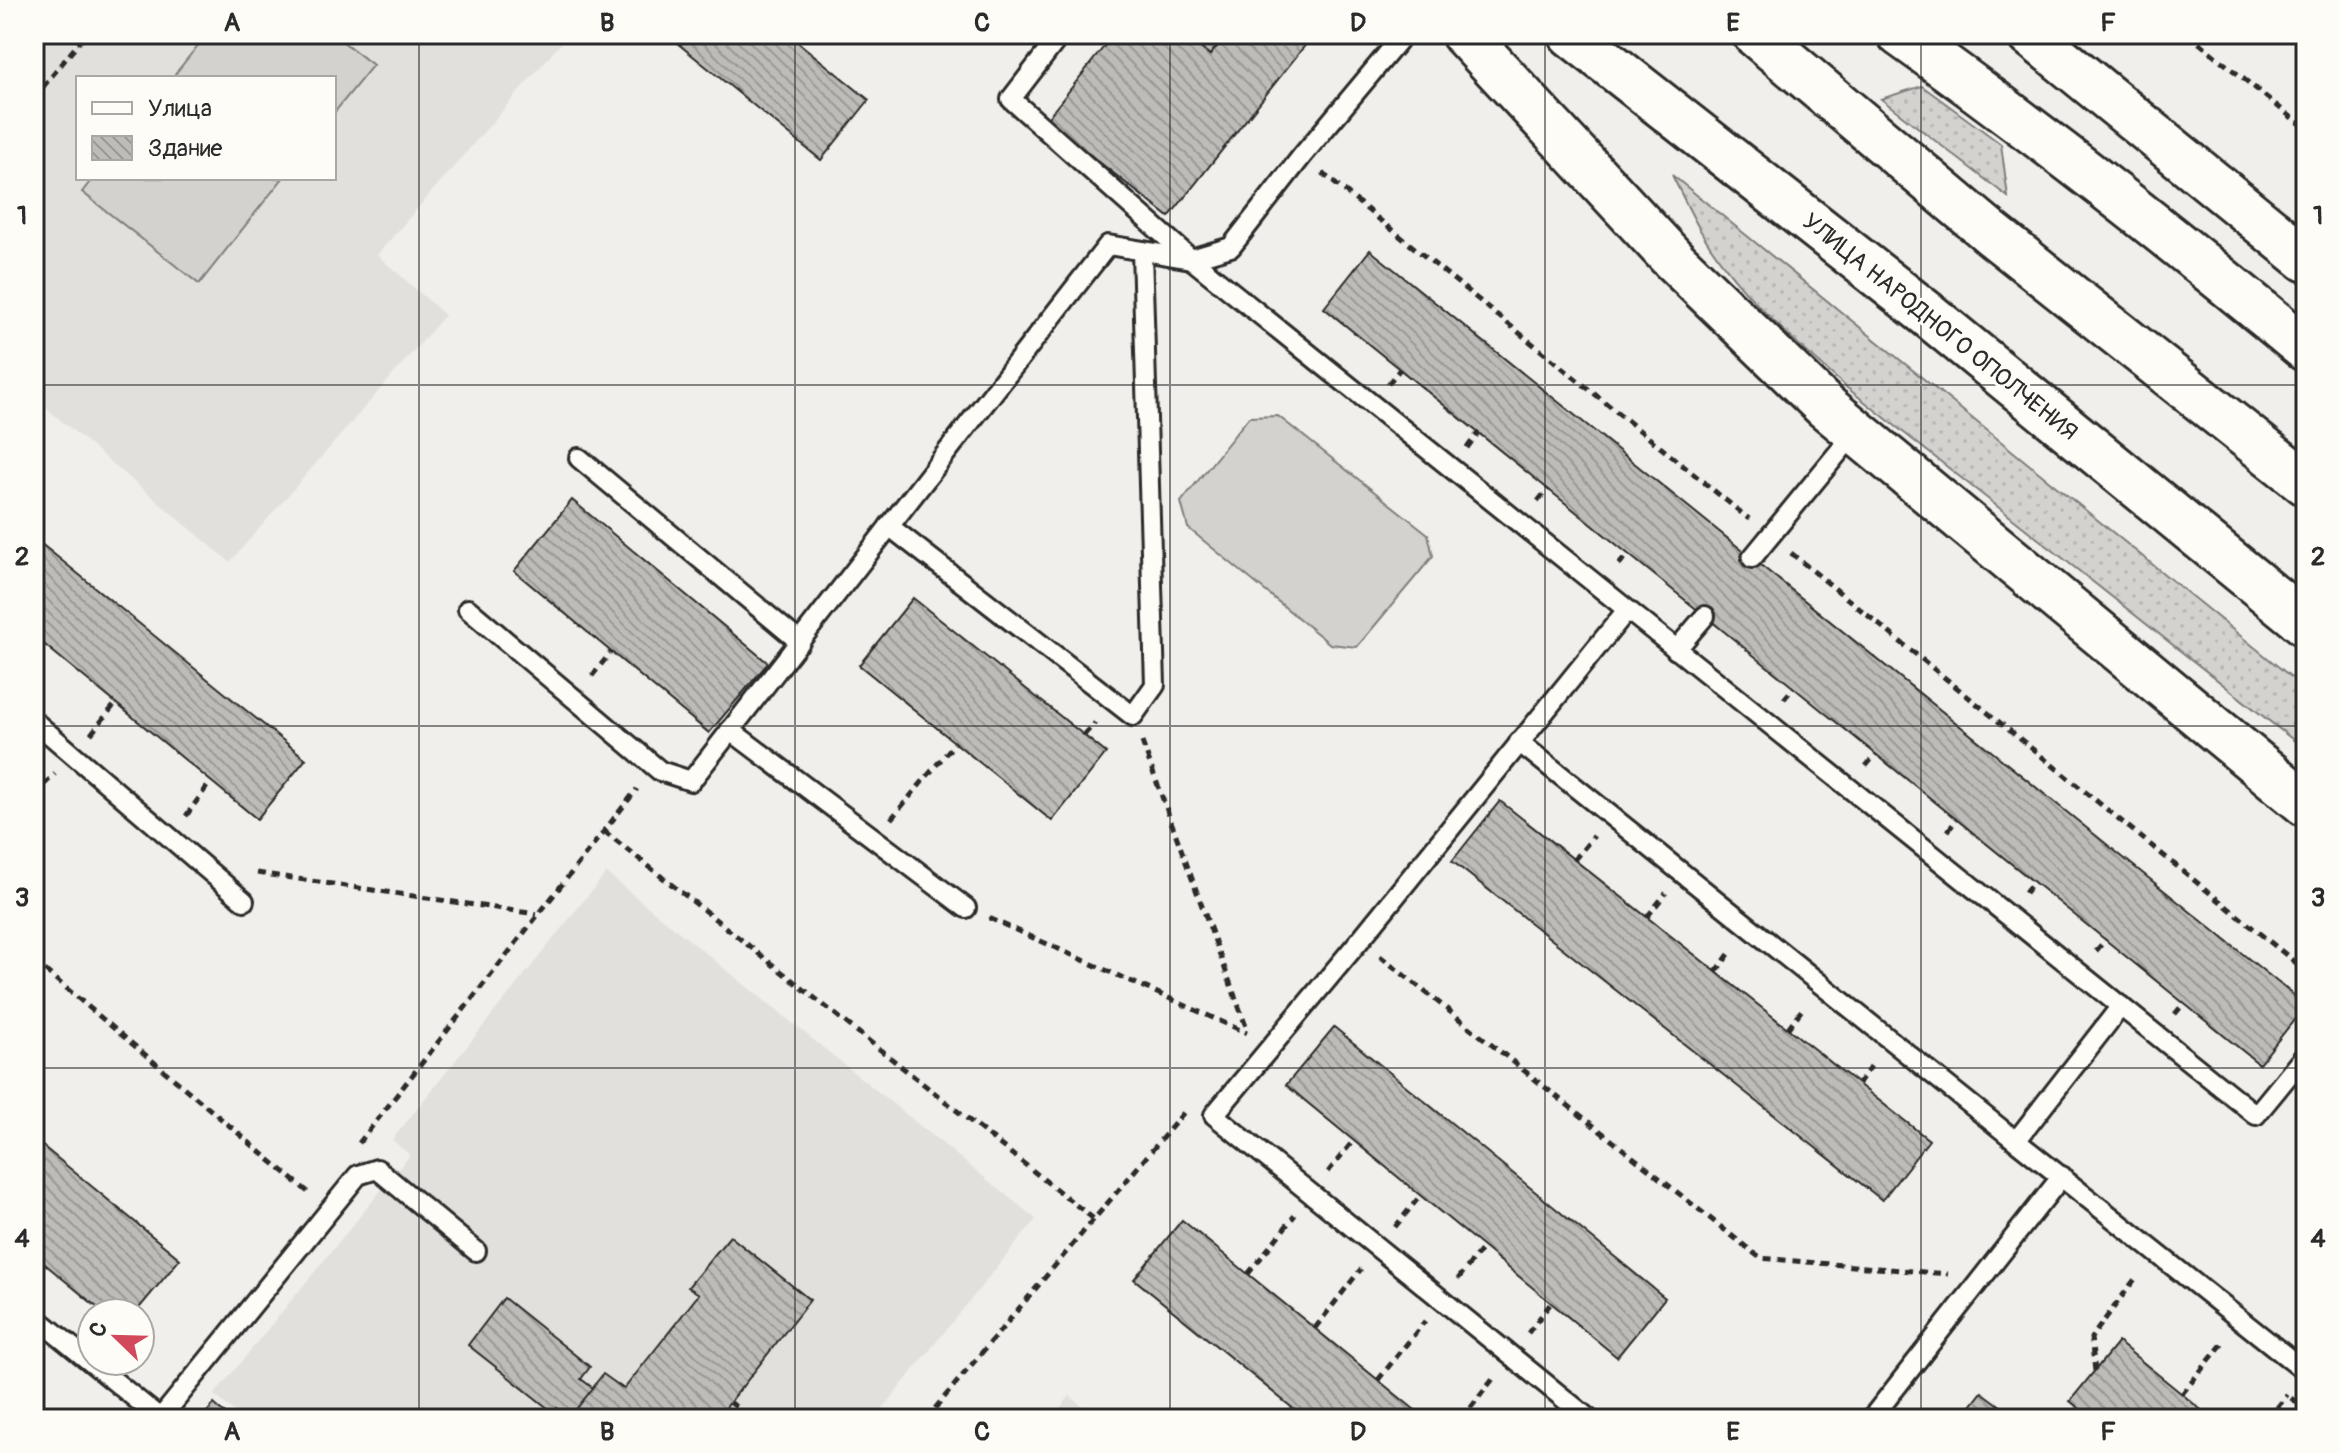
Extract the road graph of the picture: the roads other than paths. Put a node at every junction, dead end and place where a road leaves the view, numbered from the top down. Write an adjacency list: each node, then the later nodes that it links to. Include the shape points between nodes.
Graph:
1 (1061, 34): 9 (lane, via 1011,99)
2 (1404, 34): 9 (lane, via 1231,247)
3 (1464, 34): 12 (main road, via 1674,260)
4 (1571, 34): 20 (main road, УЛИЦА НАРОДНОГО ОПОЛЧЕНИЯ, via 1926,313)
5 (1755, 34): 14 (main road, via 1991,233)
6 (1900, 34): 11 (main road, via 2065,155)
7 (2030, 34): 10 (main road)
8 (1142, 251): 9 (lane); 15 (lane, via 1108,245); 15 (lane, via 1155,685 1133,716)
9 (1191, 259): 18 (lane)
10 (2306, 259)
11 (2306, 349)
12 (1856, 431): 16 (lane); 26 (main road)
13 (579, 458): 21 (lane)
14 (2306, 483)
15 (889, 526): 21 (lane)
16 (1752, 558)
17 (468, 609): 24 (lane, via 660,771 691,781)
18 (1627, 610): 22 (lane); 25 (lane)
19 (1705, 616): 22 (lane)
20 (2306, 624)
21 (800, 642): 24 (lane)
22 (1676, 650): 29 (lane)
23 (34, 721): 27 (lane)
24 (730, 730): 28 (lane)
25 (1519, 742): 31 (lane); 37 (lane, via 1214,1115)
26 (2306, 804)
27 (244, 901)
28 (966, 908)
29 (2121, 1006): 30 (lane, via 2256,1115); 31 (lane)
30 (2306, 1054)
31 (2016, 1141): 32 (lane)
32 (2062, 1176): 35 (lane); 38 (lane)
33 (476, 1251): 36 (lane, via 377,1169 358,1175)
34 (34, 1316): 36 (lane)
35 (2306, 1372)
36 (160, 1419)
37 (1589, 1419)
38 (1871, 1419)

